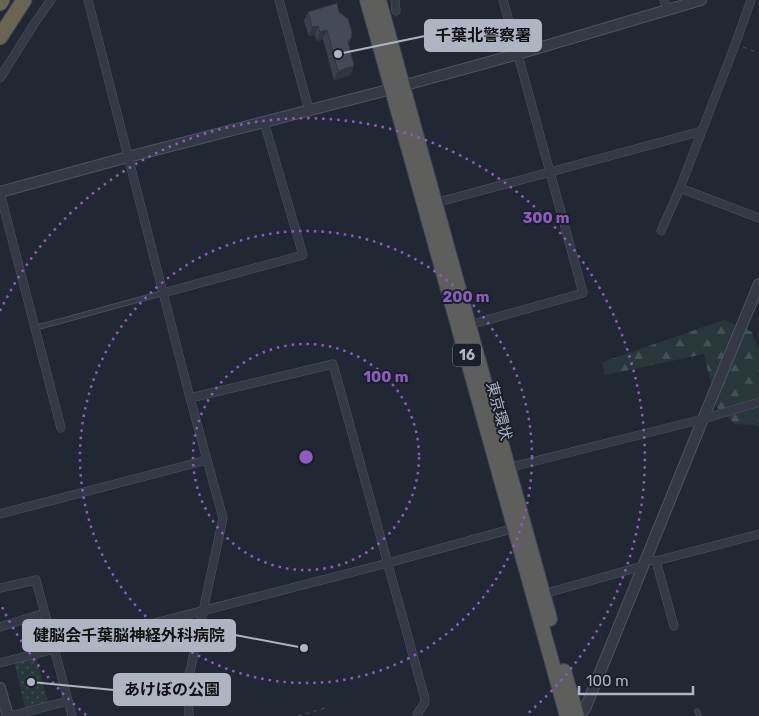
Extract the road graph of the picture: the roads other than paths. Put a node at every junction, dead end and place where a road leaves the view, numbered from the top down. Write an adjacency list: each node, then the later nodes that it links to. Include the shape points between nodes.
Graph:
1 (2, 0): 12 (highway)
2 (24, 0): 15 (highway)
3 (51, 0): 17 (street)
4 (88, 0): 22 (street)
5 (280, 0): 19 (street)
6 (368, 0): 18 (highway, 東京環状 / 16)
7 (379, 0): 18 (highway, 東京環状 / 16)
8 (394, 0): 14 (street)
9 (503, 0): 16 (street)
10 (701, 0): 13 (street)
11 (751, 0): 21 (street)
12 (0, 4)
13 (666, 5): 16 (street)
14 (396, 11)
15 (0, 37)
16 (518, 54): 18 (street); 23 (street)
17 (0, 78)
18 (398, 87): 19 (street); 26 (highway, 東京環状 / 16); 40 (highway, 東京環状 / 16)
19 (309, 110): 20 (street)
20 (264, 122): 22 (street); 30 (street, via 303,255)
21 (702, 131): 23 (street); 24 (street)
22 (128, 157): 25 (street); 30 (street)
23 (550, 172): 26 (street); 31 (street, via 583,294)
24 (680, 188): 27 (street); 28 (street)
25 (0, 192): 32 (street)
26 (435, 202): 31 (highway, 東京環状 / 16)
27 (759, 218)
28 (662, 232)
29 (759, 284): 35 (street)
30 (163, 293): 32 (lane); 33 (street)
31 (469, 325): 38 (highway, 東京環状 / 16)
32 (35, 328): 36 (street)
33 (190, 398): 37 (street); 44 (street, via 333,364)
34 (759, 402): 35 (street)
35 (703, 419): 38 (street); 43 (street)
36 (60, 428)
37 (207, 460): 39 (street); 47 (street, via 223,518)
38 (508, 468): 40 (highway, 東京環状 / 16)
39 (0, 514)
40 (519, 527): 44 (street); 46 (highway, 東京環状 / 16); 56 (highway, 東京環状 / 16)
41 (759, 534): 42 (street)
42 (656, 561): 43 (street); 49 (street)
43 (644, 562): 46 (street); 56 (street, via 585,709)
44 (388, 563): 47 (street); 60 (street, via 425,699)
45 (0, 588): 48 (street, via 36,580)
46 (543, 594): 56 (highway, 東京環状 / 16)
47 (203, 610): 51 (street); 59 (street, via 188,681)
48 (45, 613): 50 (street); 51 (street)
49 (674, 626)
50 (0, 627)
51 (55, 649): 52 (street); 54 (street)
52 (0, 663)
53 (0, 688): 57 (street)
54 (68, 701): 57 (street); 58 (street)
55 (697, 711): 61 (lane)
56 (574, 715)
57 (9, 716)
58 (72, 716)
59 (189, 716)
60 (418, 716)
61 (698, 716)

